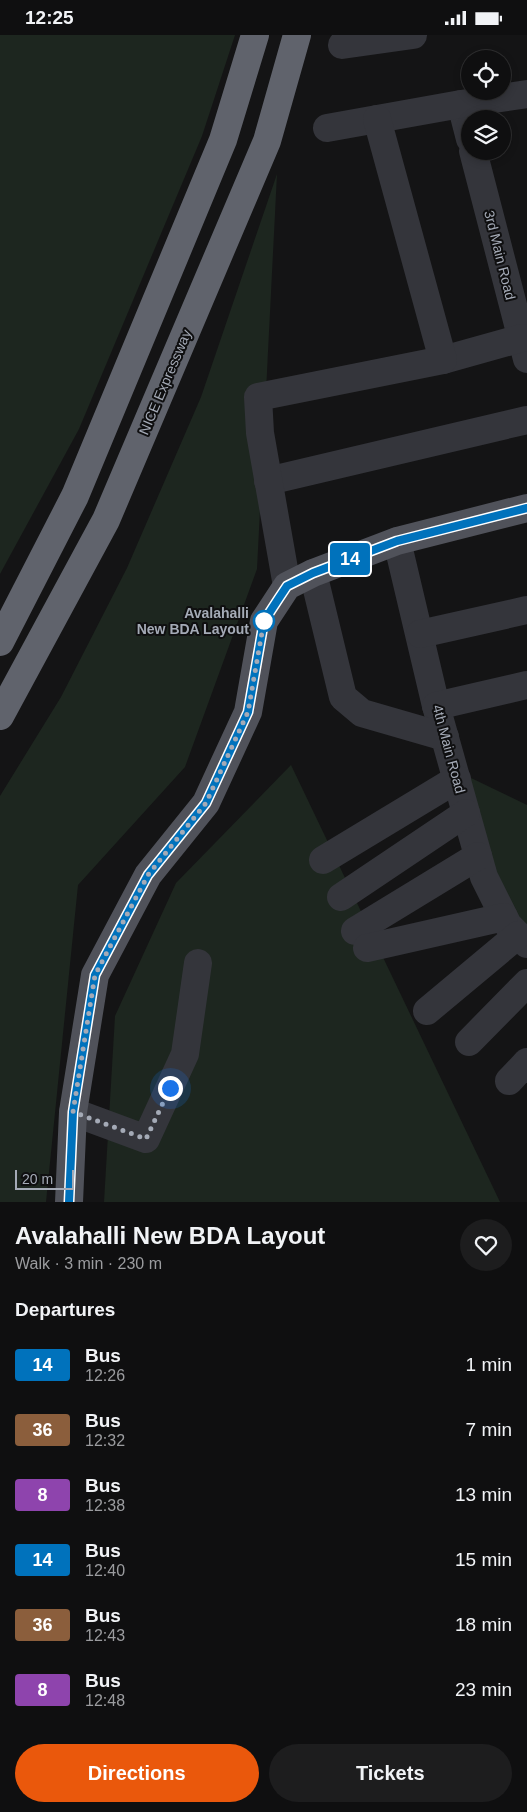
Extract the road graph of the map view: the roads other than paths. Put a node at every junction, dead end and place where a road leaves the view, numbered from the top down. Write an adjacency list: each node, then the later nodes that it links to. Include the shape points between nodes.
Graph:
1 (255, 35): 21 (highway, via 223,140 75,496)
2 (297, 35): 24 (highway, NICE Expressway, via 267,141 106,520)
3 (413, 35): 4 (street)
4 (342, 45)
5 (527, 94): 6 (street)
6 (461, 103): 7 (street); 8 (street)
7 (463, 110)
8 (377, 119): 9 (street); 12 (street)
9 (327, 128)
10 (475, 160): 11 (street, 3rd Main Road)
11 (524, 349): 12 (street)
12 (442, 360): 14 (street, via 258,397)
13 (527, 420): 14 (street)
14 (268, 481): 18 (street)
15 (527, 508): 16 (main road)
16 (397, 541): 17 (main road); 20 (street, 4th Main Road)
17 (313, 573): 18 (main road); 25 (street, via 343,697 362,713)
18 (287, 586): 36 (main road, via 264,621 248,712 206,803 148,875 95,975)
19 (527, 610): 20 (street)
20 (420, 634): 23 (street, 4th Main Road)
21 (0, 643)
22 (526, 689): 23 (street)
23 (436, 706): 25 (street, 4th Main Road)
24 (0, 716)
25 (445, 737): 26 (street, 4th Main Road)
26 (457, 779): 27 (street, 4th Main Road); 29 (street)
27 (466, 813): 28 (street, 4th Main Road); 30 (street)
28 (478, 856): 31 (street, 4th Main Road, via 484,877); 31 (street, via 361,940)
29 (323, 861)
30 (340, 897)
31 (516, 932): 34 (street)
32 (198, 963): 36 (street, via 186,1054 146,1139)
33 (527, 983): 35 (street)
34 (427, 1011)
35 (469, 1042)
36 (73, 1112): 37 (main road)
37 (69, 1202)

